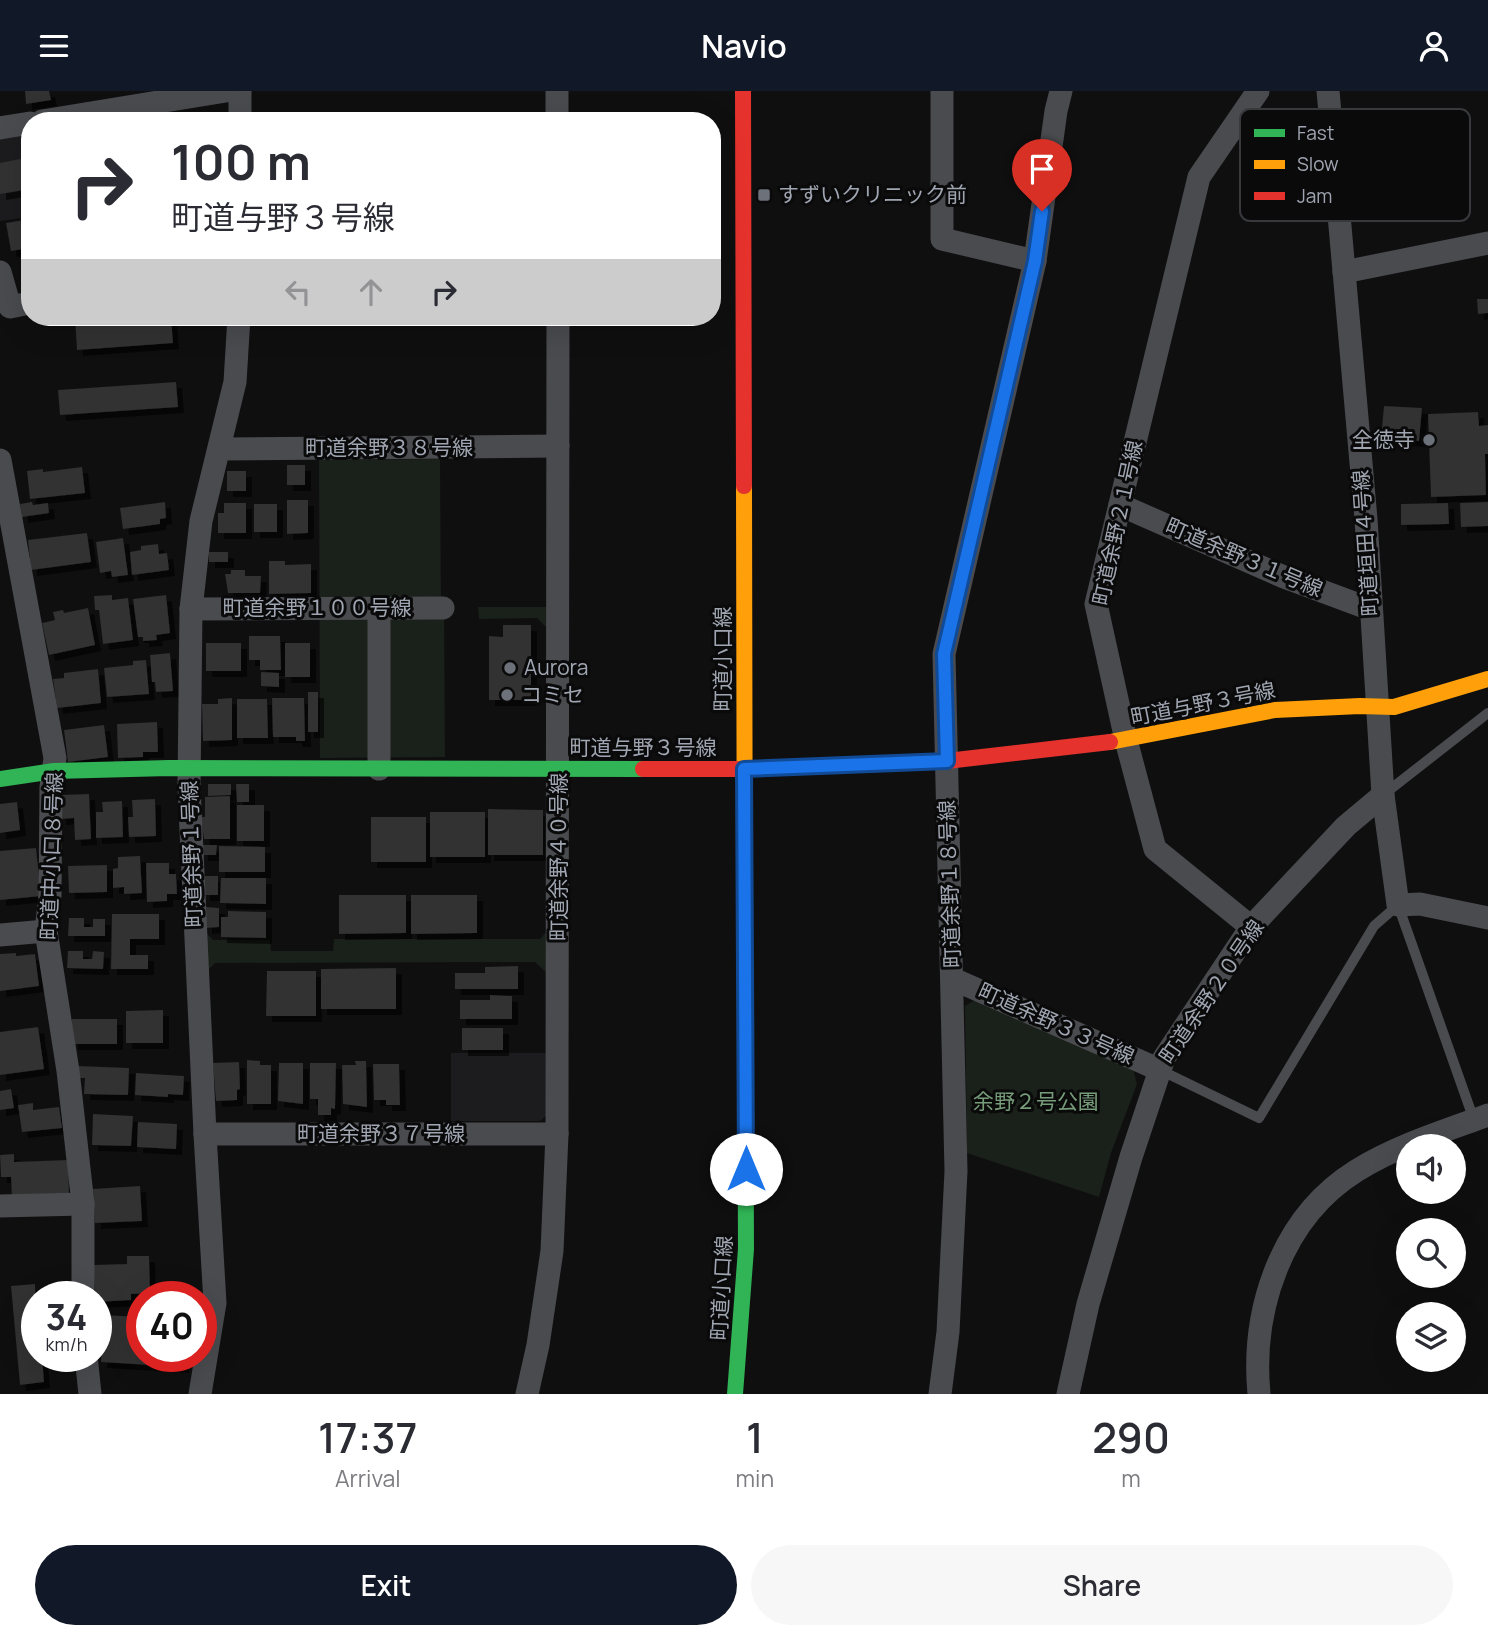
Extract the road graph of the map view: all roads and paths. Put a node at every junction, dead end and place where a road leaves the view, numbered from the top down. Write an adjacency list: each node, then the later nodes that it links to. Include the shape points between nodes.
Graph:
1 (226, 91): 11 (street)
2 (240, 91): 12 (street)
3 (557, 91): 13 (street)
4 (743, 91): 41 (street, 町道小口線)
5 (942, 91): 19 (street, via 943,239)
6 (1061, 91): 19 (street, 町道余野１８号線)
7 (1258, 91): 9 (street, 町道余野２１号線)
8 (1328, 91): 10 (street, 町道垣田４号線)
9 (1246, 109)
10 (1330, 109)
11 (97, 112)
12 (240, 112)
13 (557, 112)
14 (1240, 117): 28 (street, 町道余野２１号線, via 1199,177)
15 (21, 124): 16 (street)
16 (0, 128)
17 (1339, 221): 21 (street, 町道垣田４号線)
18 (1488, 243): 21 (street)
19 (1035, 261): 38 (street, 町道余野１８号線, via 944,654)
20 (0, 272): 22 (street, via 10,307)
21 (1344, 272): 33 (street, 町道垣田４号線)
22 (21, 305)
23 (238, 326): 26 (street, 町道余野１号線, via 235,382)
24 (558, 326): 25 (street, 町道余野４０号線)
25 (558, 446): 26 (street, 町道余野３８号線); 42 (street, 町道余野４０号線)
26 (219, 449): 32 (street, 町道余野１号線, via 201,521)
27 (0, 460): 29 (street, 町道中小口８号線)
28 (1120, 505): 33 (street, 町道余野３１号線); 37 (street, 町道余野２１号線, via 1096,604)
29 (10, 566): 43 (street, 町道中小口８号線, via 55,758)
30 (379, 608): 31 (street, 町道余野１００号線); 32 (street, 町道余野１００号線); 40 (street)
31 (443, 608)
32 (191, 609): 39 (street, 町道余野１号線)
33 (1370, 609): 35 (street, 町道垣田４号線)
34 (1488, 679): 35 (street, 町道与野３号線, via 1394,706)
35 (1379, 706): 37 (street, 町道与野３号線, via 1275,710); 45 (street, 町道垣田４号線)
36 (1488, 713): 45 (lane)
37 (1126, 740): 38 (street, 町道与野３号線); 48 (street, 町道余野２１号線, via 1155,849)
38 (947, 761): 41 (street, 町道与野３号線); 51 (street, 町道余野１８号線)
39 (189, 769): 40 (street, 町道与野３号線); 43 (street, 町道与野３号線); 55 (street, 町道余野１号線)
40 (379, 769): 42 (street, 町道与野３号線)
41 (744, 769): 42 (street, 町道与野３号線); 63 (street, 町道小口線, via 746,1249)
42 (559, 770): 54 (street, 町道余野４０号線)
43 (54, 771): 44 (street, 町道与野３号線); 49 (street, 町道中小口８号線)
44 (0, 779)
45 (1383, 795): 46 (street, 町道垣田４号線); 48 (street, 町道余野２０号線, via 1346,826)
46 (1398, 905): 47 (street, via 1420,904); 52 (lane, via 1374,926 1259,1118); 53 (lane)
47 (1488, 918)
48 (1251, 927): 52 (street, 町道余野２０号線)
49 (46, 931): 50 (street); 56 (street, 町道中小口８号線)
50 (0, 935)
51 (953, 979): 52 (street, 町道余野３３号線); 64 (street, 町道余野１８号線, via 956,1171 948,1332)
52 (1160, 1070): 65 (street, 町道余野２０号線, via 1088,1304)
53 (1481, 1118): 66 (street, via 1384,1155 1353,1172 1300,1224 1282,1256 1262,1318)
54 (558, 1134): 55 (street, 町道余野３７号線); 62 (street, 町道余野４０号線, via 552,1251)
55 (205, 1135): 61 (street, 町道余野１号線, via 215,1303)
56 (83, 1204): 57 (street); 58 (street, 町道中小口８号線)
57 (0, 1206)
58 (83, 1281)
59 (88, 1372): 60 (street)
60 (90, 1394)
61 (201, 1394)
62 (527, 1394)
63 (735, 1394)
64 (940, 1394)
65 (1068, 1394)
66 (1259, 1394)

